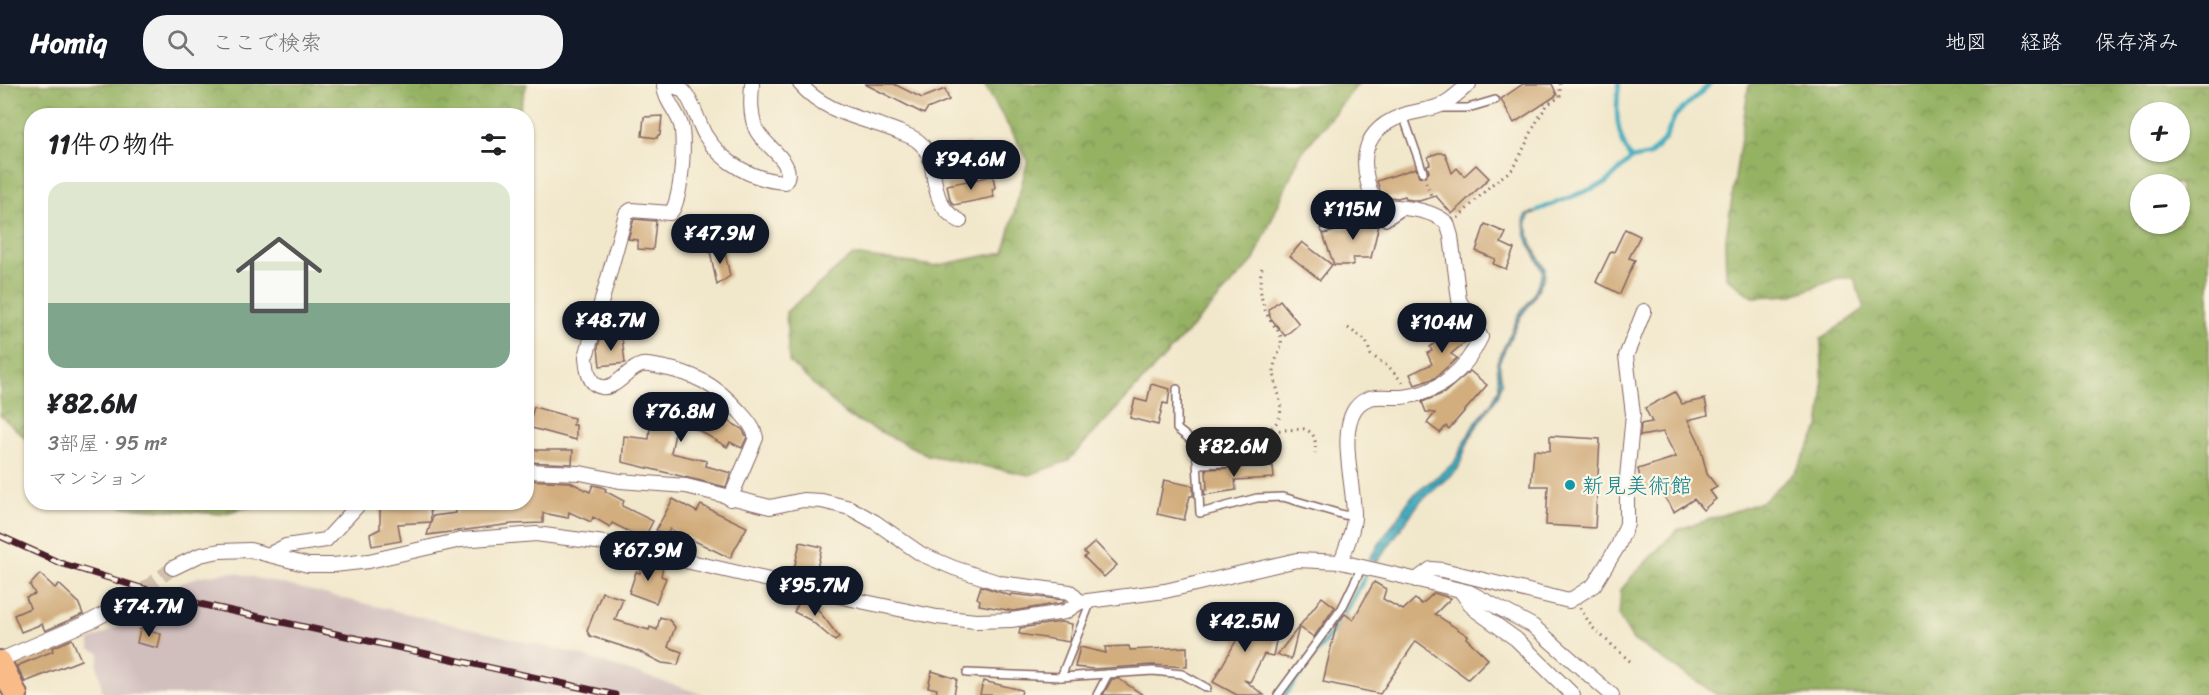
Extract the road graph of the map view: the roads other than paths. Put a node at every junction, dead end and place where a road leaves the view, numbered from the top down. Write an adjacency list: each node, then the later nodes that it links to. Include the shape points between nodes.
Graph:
1 (752, 84): 18 (street, via 755,130 788,166 789,177 785,182 770,181 728,163 706,136 685,92 677,86 664,86 682,127 676,201 670,213 631,210 626,214 586,357 591,380 605,388 644,364 693,375 723,393 750,424 756,438)
2 (800, 84): 10 (street, via 834,110 916,139 928,154 939,203)
3 (1470, 84): 5 (street)
4 (1495, 100): 5 (lane, via 1468,108)
5 (1435, 107): 6 (street)
6 (1403, 115): 7 (lane); 8 (street, via 1383,128 1364,152 1364,169)
7 (1423, 172)
8 (1373, 200): 9 (street, via 1375,204); 12 (lane, via 1355,220)
9 (1406, 209): 11 (lane); 20 (street, via 1425,211 1447,223 1459,300 1481,337 1463,367 1445,384 1408,396 1373,396 1357,407 1348,435)
10 (960, 221)
11 (1386, 222)
12 (1325, 229)
13 (1644, 311): 25 (street, via 1626,356 1633,414 1626,478 1627,524 1594,585 1569,601 1443,570 1431,569)
14 (1177, 389): 16 (lane, via 1177,429 1196,444)
15 (1264, 462): 16 (lane)
16 (1198, 464): 20 (lane, via 1198,510 1202,513 1238,502 1282,497)
17 (534, 471): 18 (street, via 686,486)
18 (730, 499): 28 (street, via 770,507 822,501 850,508 921,554 954,568 1000,583 1070,592)
19 (353, 510): 21 (street, via 326,540 285,546)
20 (1354, 516): 22 (street)
21 (270, 554): 23 (street, via 220,551 200,555); 28 (street, via 308,565 334,565 460,540 536,534 612,544 937,617 1011,620 1065,612)
22 (1341, 562): 24 (street); 28 (street, via 1298,560 1165,591)
23 (173, 568)
24 (1361, 569): 25 (street); 36 (lane, via 1342,608)
25 (1416, 579): 26 (street)
26 (1460, 590): 37 (street, via 1474,609 1516,639); 38 (street, via 1533,626)
27 (128, 601): 29 (street)
28 (1086, 601): 32 (lane)
29 (0, 661): 34 (main road)
30 (967, 673): 32 (lane)
31 (1108, 674): 32 (lane); 33 (lane, via 1182,674); 35 (lane)
32 (1061, 677)
33 (1207, 688)
34 (16, 695)
35 (1097, 695)
36 (1278, 695)
37 (1573, 695)
38 (1612, 695)

